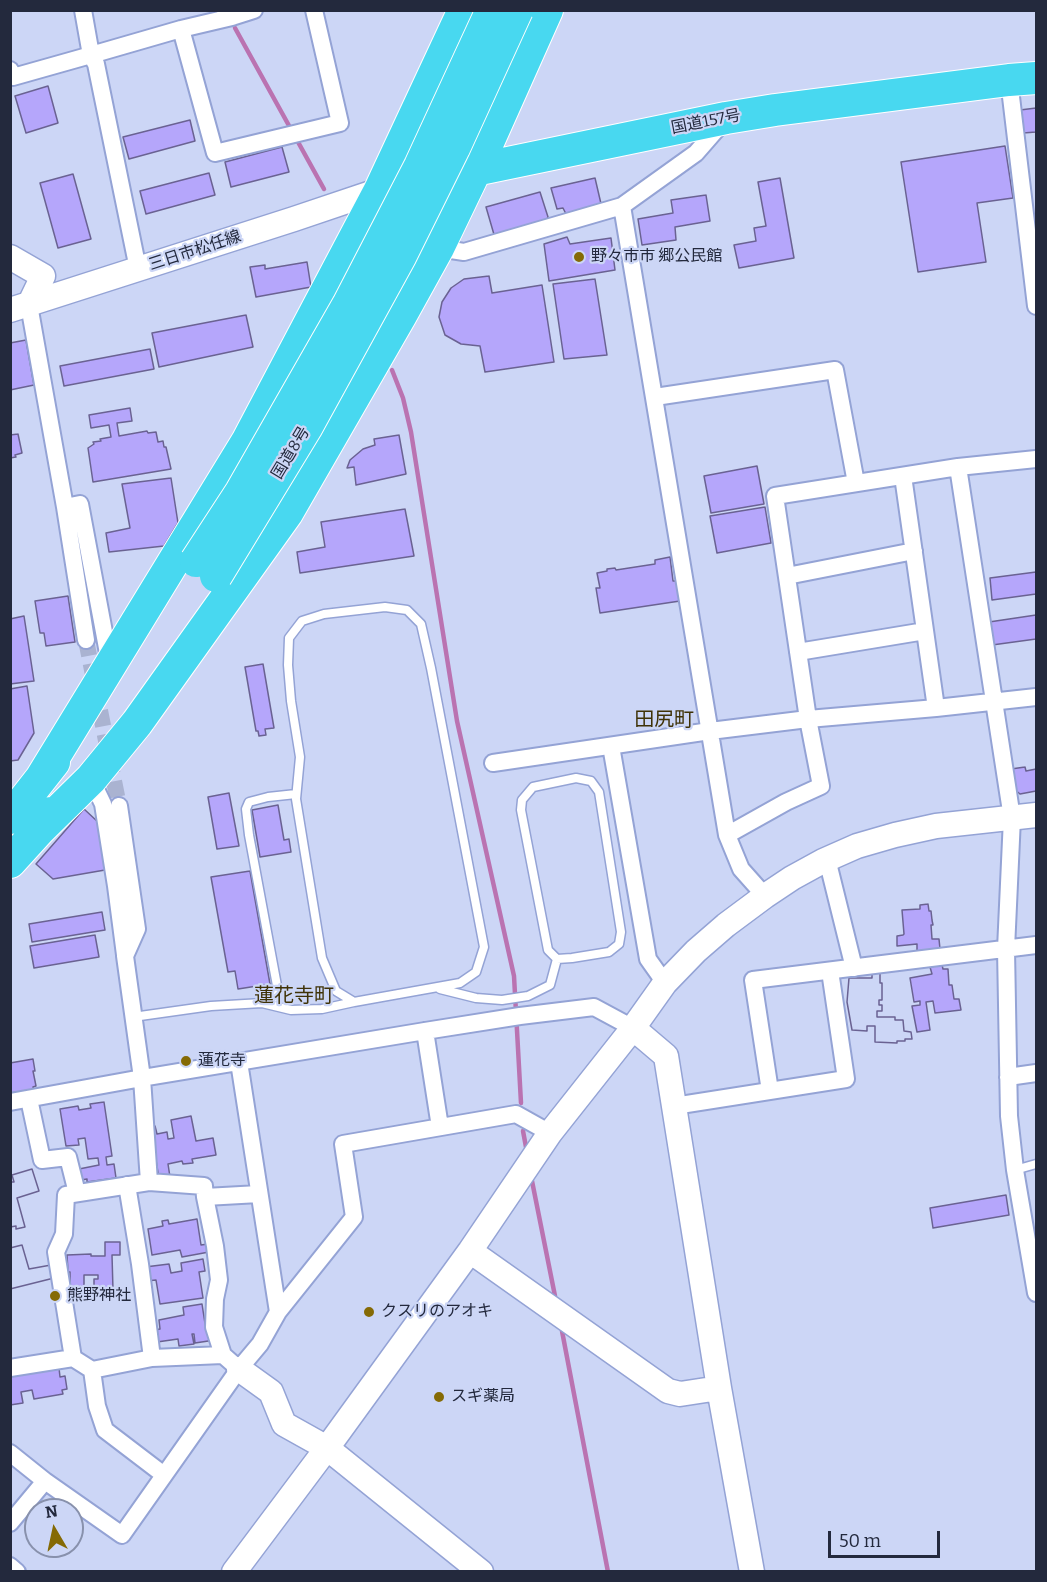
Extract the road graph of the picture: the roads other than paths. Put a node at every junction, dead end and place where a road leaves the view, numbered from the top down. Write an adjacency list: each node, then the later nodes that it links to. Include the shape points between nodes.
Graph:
1 (83, 10): 10 (street)
2 (254, 10): 8 (street)
3 (314, 10): 9 (street, via 340,123 215,153)
4 (464, 10): 15 (highway)
5 (492, 10): 30 (highway, 国道8号, bridge, via 420,166 348,305 241,492)
6 (517, 10): 30 (highway, 国道8号, bridge, via 392,274 306,428)
7 (547, 10): 14 (highway)
8 (228, 14): 9 (street)
9 (181, 29): 10 (street)
10 (91, 55): 11 (street, via 13,77); 19 (street)
11 (10, 70)
12 (1023, 79): 13 (highway, 国道157号); 20 (street)
13 (726, 118): 14 (highway, 国道157号); 16 (street, via 696,153)
14 (476, 169): 15 (highway, 国道157号); 17 (highway)
15 (380, 190): 19 (street, 三日市松任線); 35 (highway, via 248,440)
16 (622, 206): 17 (street, via 464,252); 23 (street)
17 (438, 248): 43 (highway, via 287,513 137,723)
18 (10, 257): 22 (street, via 43,276)
19 (138, 269): 22 (street, 三日市松任線)
20 (1035, 272): 21 (street)
21 (1036, 306)
22 (20, 308): 28 (street)
23 (655, 397): 27 (street, via 835,370); 40 (street)
24 (1036, 459): 25 (street)
25 (958, 467): 26 (street); 37 (street)
26 (903, 476): 27 (street); 29 (street)
27 (856, 483): 31 (street, via 775,496)
28 (65, 507): 33 (street); 35 (street, via 80,504)
29 (914, 551): 31 (street); 32 (street)
30 (206, 568): 44 (highway, 国道8号); 50 (highway, 国道8号, via 93,756)
31 (786, 576): 34 (street)
32 (926, 631): 34 (street); 38 (street)
33 (86, 640)
34 (798, 652): 39 (street)
35 (110, 665): 44 (highway)
36 (1036, 697): 37 (street)
37 (993, 701): 38 (street); 49 (street)
38 (936, 708): 39 (street)
39 (808, 719): 40 (street); 51 (street, via 821,786)
40 (710, 731): 41 (street); 51 (street)
41 (611, 746): 42 (street); 61 (street, via 648,959)
42 (493, 763)
43 (90, 779): 50 (highway); 57 (street, via 103,804)
44 (40, 780): 48 (highway, 国道8号)
45 (296, 794): 62 (lane, via 300,757 289,677 289,638 302,621 324,614 385,606 406,610 421,624 424,635 484,947 476,972 460,983); 63 (lane, via 322,958 336,991); 64 (lane, via 249,802 246,809 278,992)
46 (120, 806): 57 (street, via 137,929)
47 (1036, 815): 49 (street)
48 (11, 816)
49 (1012, 818): 52 (street, via 936,826 895,835); 56 (street)
50 (40, 829): 53 (highway, 国道8号)
51 (727, 835): 54 (street, via 741,869)
52 (827, 859): 54 (street); 59 (street)
53 (10, 862)
54 (765, 896): 61 (street, via 704,944)
55 (1036, 945): 56 (street)
56 (1006, 949): 59 (street); 70 (street)
57 (125, 956): 65 (street)
58 (557, 959): 58 (lane, via 548,950 522,800 532,787 576,778 591,781 599,792 621,932 619,944 609,952); 62 (lane, via 550,985 528,996 476,998)
59 (854, 968): 60 (street)
60 (830, 970): 72 (street, via 846,1079); 72 (street, via 753,980)
61 (665, 983): 66 (street)
62 (438, 988): 63 (lane)
63 (354, 1002): 64 (lane, via 291,1010)
64 (262, 1003): 65 (lane)
65 (133, 1017): 71 (street)
66 (633, 1028): 67 (street, via 594,1007); 75 (street, via 666,1056); 77 (street)
67 (424, 1031): 68 (street); 76 (street)
68 (239, 1062): 71 (street); 83 (street)
69 (1036, 1073): 70 (street)
70 (1008, 1077): 79 (street)
71 (142, 1078): 73 (street); 80 (street)
72 (770, 1091): 75 (street)
73 (29, 1099): 74 (street); 82 (street, via 42,1160 68,1157)
74 (10, 1102)
75 (674, 1106): 93 (street)
76 (440, 1127): 77 (street, via 516,1114); 87 (street, via 343,1144 354,1217)
77 (550, 1133): 85 (street)
78 (1036, 1164): 79 (lane)
79 (1015, 1170): 86 (street)
80 (149, 1182): 81 (street); 84 (street, via 204,1186)
81 (127, 1185): 82 (street); 89 (street)
82 (77, 1193): 88 (street, via 66,1195 64,1234 56,1252)
83 (260, 1194): 84 (street); 87 (street)
84 (205, 1197): 90 (street, via 219,1280 214,1327)
85 (471, 1251): 93 (street, via 668,1391 680,1394); 94 (street)
86 (1036, 1293)
87 (278, 1312): 90 (street, via 260,1344)
88 (73, 1358): 91 (street); 92 (street)
89 (152, 1358): 90 (street); 92 (street)
90 (231, 1362): 94 (street, via 271,1392 284,1424); 96 (street)
91 (10, 1368)
92 (92, 1370): 96 (street, via 105,1430)
93 (719, 1388): 103 (street)
94 (327, 1448): 101 (street); 102 (street)
95 (10, 1453): 97 (street)
96 (164, 1475): 97 (street, via 122,1535)
97 (45, 1481): 98 (street)
98 (10, 1523)
99 (10, 1566): 100 (street)
100 (17, 1572)
101 (234, 1572)
102 (481, 1572)
103 (752, 1572)

